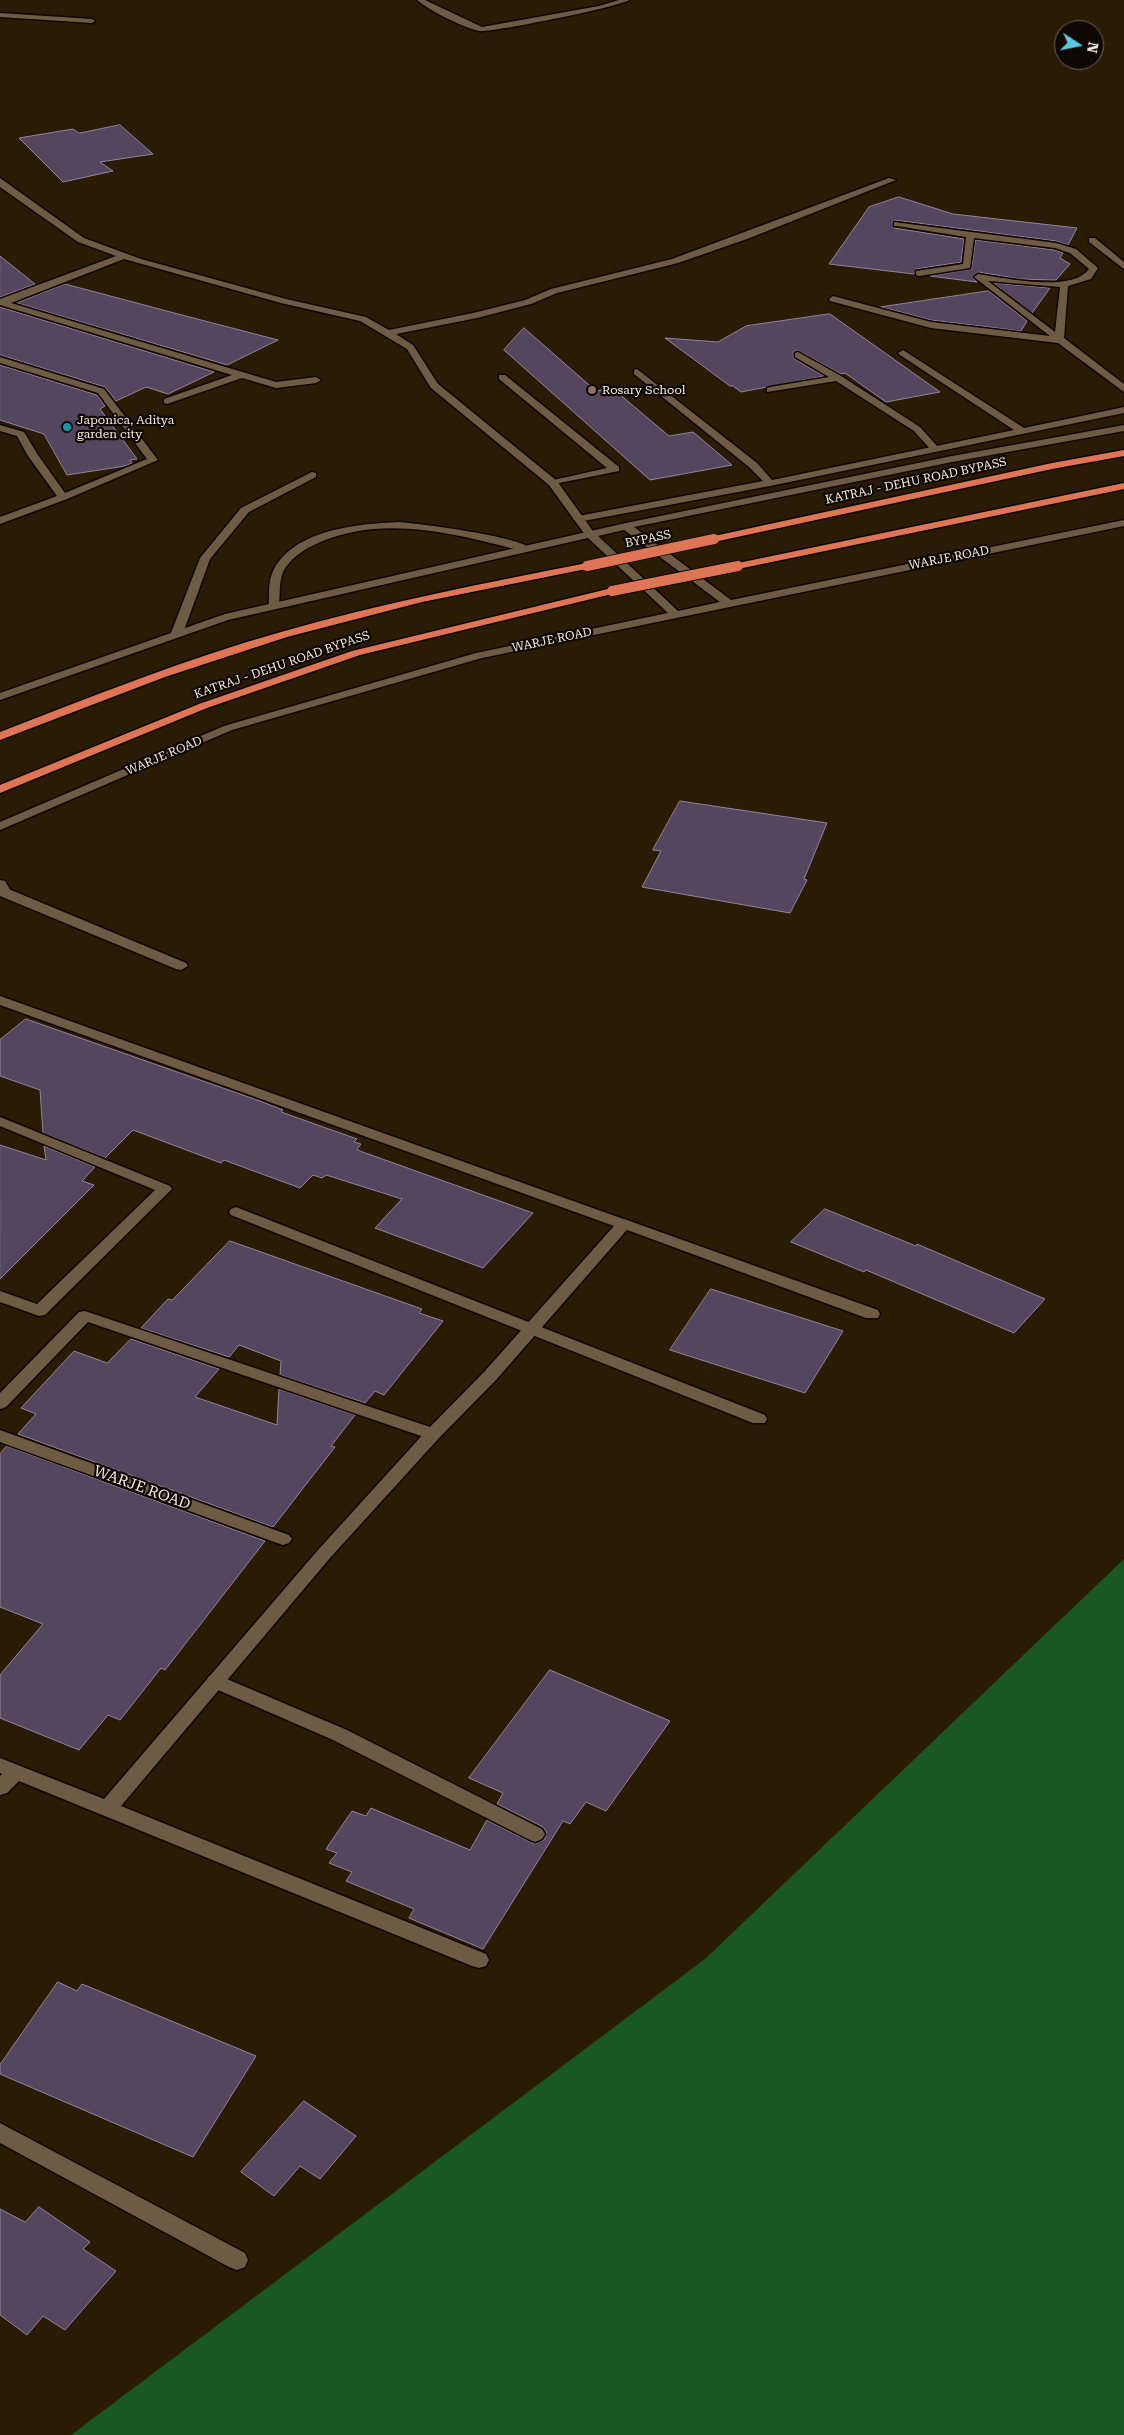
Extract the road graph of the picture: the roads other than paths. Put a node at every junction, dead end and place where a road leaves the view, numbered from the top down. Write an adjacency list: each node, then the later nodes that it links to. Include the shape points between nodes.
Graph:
1 (420, 0): 2 (street, via 481,29 600,8)
2 (626, 0)
3 (0, 15): 4 (street)
4 (92, 21)
5 (0, 180): 12 (street, via 81,240)
6 (892, 180): 20 (street, via 674,261 483,314)
7 (897, 224): 8 (street)
8 (970, 235): 13 (street); 17 (street, via 1073,251 1094,268 1086,280)
9 (1092, 240): 11 (street)
10 (1124, 251): 11 (street)
11 (1107, 252): 14 (street)
12 (124, 256): 19 (street); 20 (street, via 363,319)
13 (967, 266): 15 (street); 16 (street)
14 (1124, 266)
15 (918, 273)
16 (978, 277): 17 (street); 21 (street)
17 (1064, 286): 21 (street)
18 (833, 299): 21 (street, via 931,325)
19 (1, 302): 26 (street)
20 (388, 333): 40 (street, via 410,348 434,386)
21 (1059, 340): 30 (street)
22 (903, 353): 36 (street)
23 (798, 355): 28 (street)
24 (0, 360): 43 (street, via 101,392 153,460)
25 (637, 372): 41 (street, via 753,465)
26 (243, 374): 29 (street, via 276,385); 32 (street)
27 (502, 377): 40 (street, via 615,468)
28 (838, 378): 31 (street); 37 (street, via 917,428)
29 (316, 380)
30 (1124, 389)
31 (770, 390)
32 (167, 401)
33 (1124, 410): 36 (street)
34 (0, 428): 43 (street, via 22,434 33,456)
35 (1124, 428): 47 (street, via 952,459)
36 (1022, 431): 37 (street)
37 (935, 449): 41 (street)
38 (1124, 453): 49 (highway, KATRAJ - DEHU ROAD BYPASS)
39 (312, 475): 55 (street, via 245,510 205,558)
40 (552, 483): 44 (street)
41 (770, 483): 44 (street)
42 (1124, 486): 58 (highway, KATRAJ - DEHU ROAD BYPASS, bridge, via 612,592 356,653 203,706)
43 (63, 497): 45 (street)
44 (578, 519): 48 (street)
45 (0, 521)
46 (1124, 523): 52 (street, WARJE ROAD)
47 (626, 526): 48 (street); 52 (street)
48 (590, 534): 50 (street); 54 (street)
49 (714, 539): 51 (highway, BYPASS, bridge)
50 (527, 549): 53 (street); 53 (street, via 452,530 399,524 344,529 298,547 278,572)
51 (587, 566): 57 (highway, KATRAJ - DEHU ROAD BYPASS, via 485,585 324,623 148,678)
52 (728, 603): 54 (street, WARJE ROAD)
53 (274, 606): 55 (street, via 225,617)
54 (675, 614): 59 (street, WARJE ROAD, via 480,655 228,728)
55 (177, 633): 56 (street)
56 (0, 696)
57 (0, 736)
58 (0, 789)
59 (0, 826)
60 (2, 890): 61 (street)
61 (181, 966)
62 (0, 1000): 65 (street)
63 (0, 1121): 66 (street, via 165,1189 39,1311)
64 (236, 1212): 68 (street)
65 (624, 1224): 67 (street); 68 (street)
66 (0, 1296)
67 (872, 1314)
68 (532, 1328): 70 (street); 71 (street)
69 (0, 1403): 71 (street, via 85,1316)
70 (759, 1419)
71 (433, 1434): 74 (street)
72 (0, 1436): 73 (street, WARJE ROAD)
73 (283, 1539)
74 (215, 1681): 77 (street); 78 (street, via 340,1735)
75 (8, 1769): 76 (street); 77 (street)
76 (0, 1788)
77 (107, 1809): 79 (street)
78 (535, 1834)
79 (479, 1960)
80 (0, 2132): 81 (street)
81 (237, 2260)

